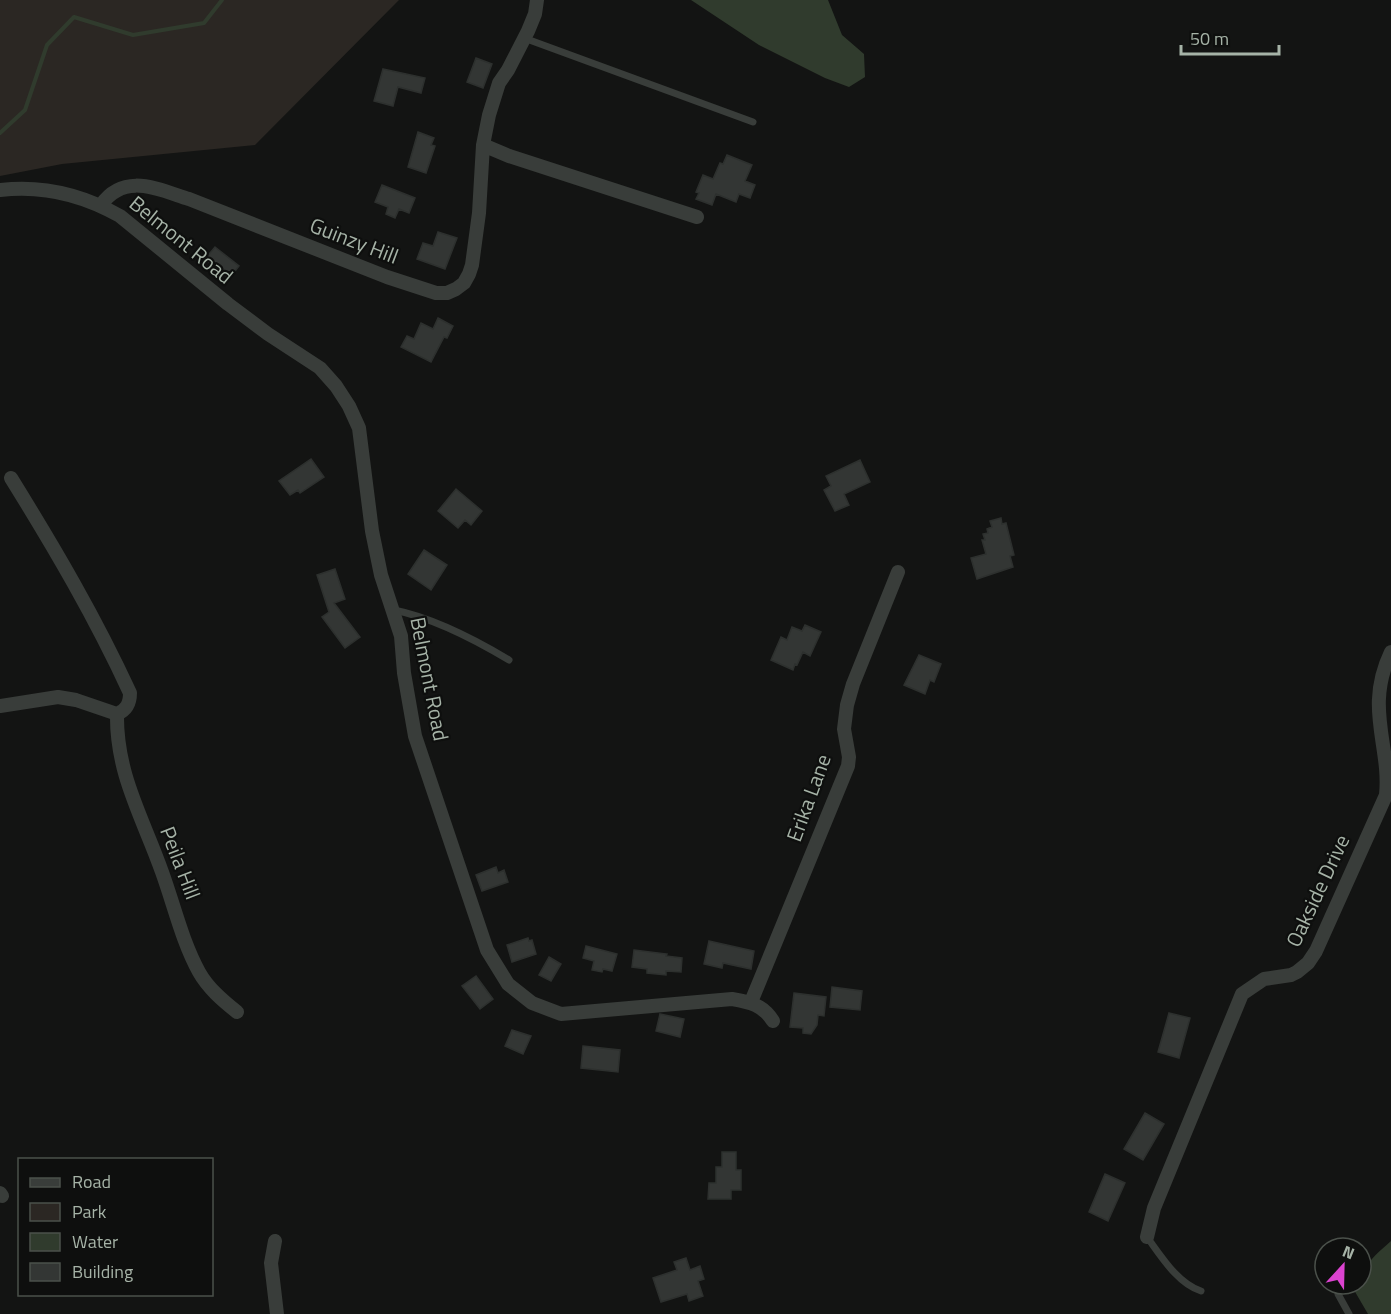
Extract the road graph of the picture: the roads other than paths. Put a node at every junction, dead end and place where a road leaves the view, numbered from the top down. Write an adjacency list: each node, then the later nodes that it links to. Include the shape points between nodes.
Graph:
1 (537, 0): 2 (street, Guinzy Hill)
2 (524, 39): 3 (lane); 4 (street, Guinzy Hill, via 499,83)
3 (753, 122)
4 (483, 145): 6 (street, Guinzy Hill, via 470,274 464,283 447,293 387,277 156,189 124,186 114,190); 7 (street)
5 (0, 190): 6 (street, Belmont Road, via 34,188)
6 (101, 205): 10 (street, Belmont Road, via 128,222 268,334 320,368 336,386 359,428 372,531 381,575)
7 (697, 217)
8 (11, 478): 14 (street, Peila Hill, via 109,646 130,693 126,708)
9 (898, 572): 15 (street, Erika Lane, via 847,705 843,729 848,766)
10 (394, 610): 12 (lane, via 413,614 483,644); 15 (street, Belmont Road, via 415,735 487,951 508,984 532,1003 561,1014 732,999)
11 (1391, 652): 18 (street, Oakside Drive, via 1379,698 1390,769 1386,795 1308,963 1291,975 1264,979 1242,994 1154,1208)
12 (509, 660)
13 (0, 706): 14 (street, via 58,697)
14 (117, 714): 16 (street, Peila Hill, via 118,749 124,774 198,971 220,999)
15 (751, 1002): 17 (street)
16 (237, 1012)
17 (773, 1021)
18 (1148, 1237): 20 (lane, via 1174,1270)
19 (275, 1241): 22 (street, via 271,1263)
20 (1201, 1291)
21 (1339, 1296): 23 (lane)
22 (278, 1314)
23 (1349, 1314)

